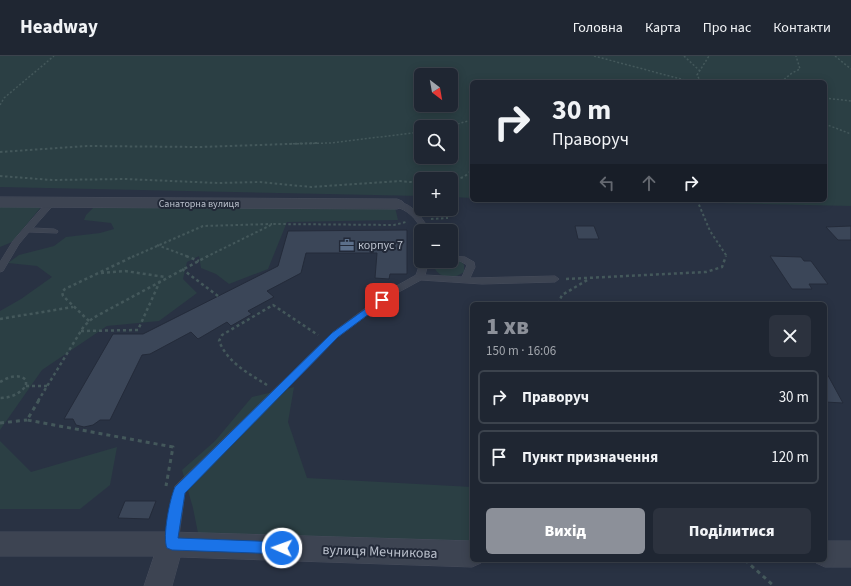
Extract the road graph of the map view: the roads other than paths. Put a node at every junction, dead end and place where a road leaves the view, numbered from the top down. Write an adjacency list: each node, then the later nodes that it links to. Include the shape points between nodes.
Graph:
1 (0, 202): 2 (street, Санаторна вулиця)
2 (52, 202): 3 (street, Санаторна вулиця); 5 (lane)
3 (397, 204): 4 (lane, via 412,210)
4 (422, 224)
5 (27, 230): 6 (lane); 9 (lane)
6 (54, 231)
7 (458, 259): 12 (lane, via 471,264)
8 (423, 268): 10 (lane)
9 (0, 270)
10 (420, 277): 12 (lane); 14 (lane, via 394,291 335,335 179,490)
11 (555, 278): 12 (lane)
12 (465, 280)
13 (0, 544): 14 (street, вулиця Мечникова)
14 (172, 544): 15 (street, вулиця Мечникова); 16 (street)
15 (470, 554)
16 (158, 586)

